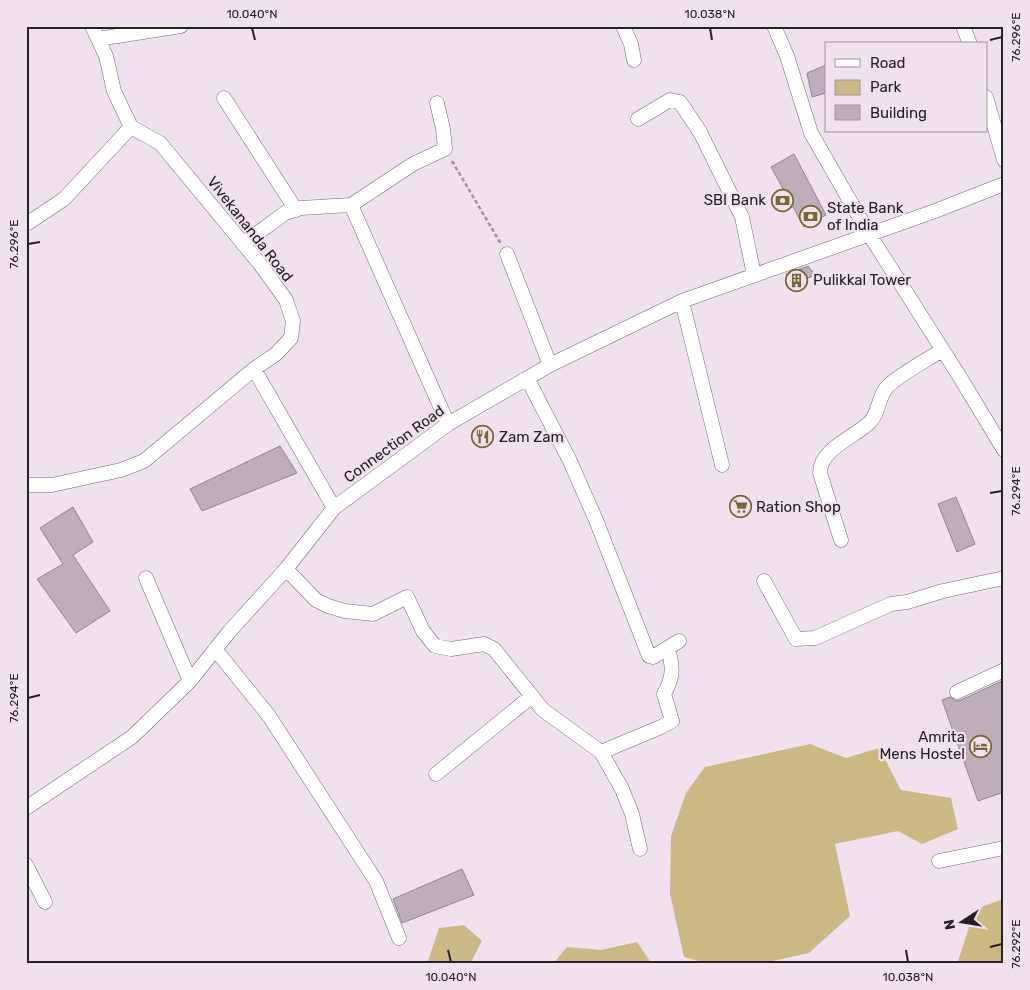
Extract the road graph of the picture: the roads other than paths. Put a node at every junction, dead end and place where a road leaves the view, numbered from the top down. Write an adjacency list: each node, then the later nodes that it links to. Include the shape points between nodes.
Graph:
1 (181, 26): 5 (street)
2 (623, 26): 7 (street)
3 (774, 26): 18 (street, via 811,133)
4 (963, 26): 6 (street)
5 (95, 33): 12 (street, via 106,56 114,90)
6 (969, 42)
7 (634, 60)
8 (224, 98): 16 (street)
9 (436, 103): 15 (street, via 445,149 413,164)
10 (988, 105): 13 (street)
11 (638, 119): 21 (street, via 670,100 680,102 700,132 742,217)
12 (131, 126): 17 (street, via 64,199); 19 (street, Vivekananda Road, via 160,143)
13 (1004, 160)
14 (1004, 184): 18 (street, Connection Road)
15 (351, 205): 16 (street); 27 (street)
16 (296, 210): 19 (street, via 285,213)
17 (28, 223)
18 (869, 234): 21 (street, Connection Road); 23 (street)
19 (243, 244): 25 (street, Vivekananda Road, via 286,300 293,321 291,338 276,354)
20 (507, 254): 24 (street)
21 (754, 275): 22 (street, Connection Road)
22 (682, 301): 24 (street, Connection Road); 29 (street)
23 (942, 350): 28 (street); 32 (street, via 889,385 881,394 876,414 870,422 825,456 820,464)
24 (550, 365): 26 (street, Connection Road)
25 (254, 369): 30 (street, Vivekananda Road, via 144,461 121,470 52,485); 31 (street)
26 (527, 378): 27 (street, Connection Road); 42 (street, via 596,520 649,656 653,657 674,644 671,682 664,694 672,721)
27 (448, 424): 31 (street, Connection Road)
28 (1004, 450)
29 (722, 465)
30 (26, 485)
31 (334, 508): 33 (street, Connection Road)
32 (841, 540)
33 (286, 569): 37 (street, Connection Road); 41 (street, via 316,600 345,610 373,614 407,597 423,631 435,646 451,649 484,644 494,649)
34 (146, 578): 39 (street)
35 (1004, 578): 36 (street, via 891,604 815,638 796,639)
36 (764, 581)
37 (214, 649): 39 (street, Connection Road); 50 (street, via 269,716 376,881)
38 (1004, 670): 40 (street)
39 (190, 681): 44 (street, Connection Road, via 132,737)
40 (957, 692)
41 (532, 696): 42 (street, via 544,710); 43 (street)
42 (601, 752): 46 (street, via 622,789)
43 (436, 774)
44 (26, 808)
45 (1004, 848): 47 (street)
46 (640, 849)
47 (940, 861)
48 (26, 865): 49 (street)
49 (45, 902)
50 (399, 938)

